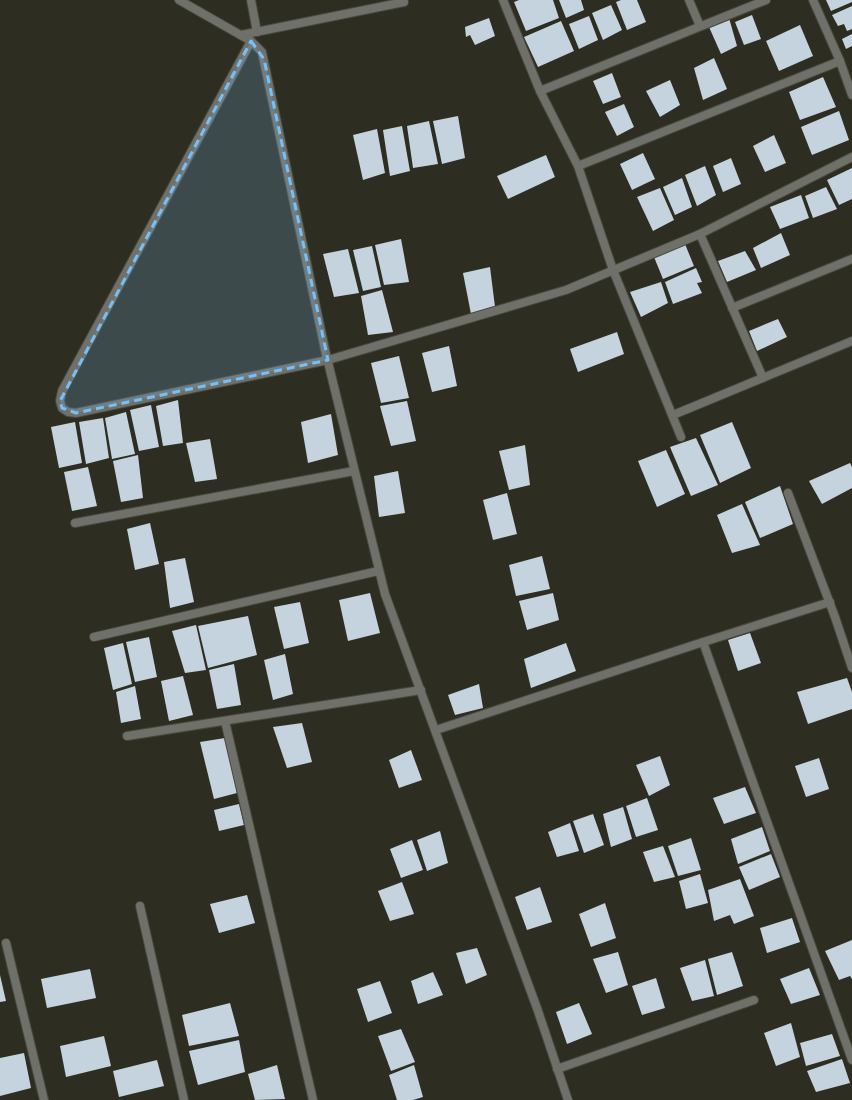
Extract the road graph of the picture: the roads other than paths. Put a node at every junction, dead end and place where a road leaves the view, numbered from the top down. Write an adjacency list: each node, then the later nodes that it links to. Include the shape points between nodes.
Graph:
1 (179, 0): 10 (street)
2 (251, 0): 9 (street)
3 (689, 0): 8 (street)
4 (766, 0): 8 (street)
5 (813, 0): 12 (street)
6 (506, 1): 13 (street)
7 (404, 2): 9 (street)
8 (700, 26): 13 (street)
9 (257, 32): 10 (street)
10 (241, 35): 11 (street)
11 (251, 41): 22 (street, via 262,52 264,59); 22 (street, via 62,391 60,401 62,408 76,413)
12 (840, 61): 14 (street); 16 (street)
13 (540, 91): 16 (street)
14 (852, 95)
15 (852, 157): 17 (street)
16 (578, 166): 19 (street)
17 (700, 234): 19 (street); 20 (street)
18 (852, 259): 20 (street)
19 (613, 270): 22 (street, via 566,290); 24 (street)
20 (732, 308): 23 (street)
21 (852, 341): 23 (street)
22 (328, 360): 26 (street)
23 (763, 378): 24 (street)
24 (673, 415): 25 (street)
25 (681, 437)
26 (354, 471): 28 (street); 29 (street)
27 (788, 493): 30 (street)
28 (75, 523)
29 (378, 572): 31 (street); 34 (street)
30 (830, 602): 32 (street); 33 (street)
31 (94, 637)
32 (703, 642): 36 (street); 41 (street)
33 (852, 668)
34 (421, 690): 35 (street); 36 (street)
35 (225, 721): 37 (street); 45 (street)
36 (436, 730): 42 (street)
37 (127, 736)
38 (140, 906): 44 (street)
39 (6, 943): 43 (street)
40 (754, 1000): 42 (street)
41 (852, 1060)
42 (558, 1069): 46 (street)
43 (44, 1100)
44 (184, 1100)
45 (313, 1100)
46 (568, 1100)

